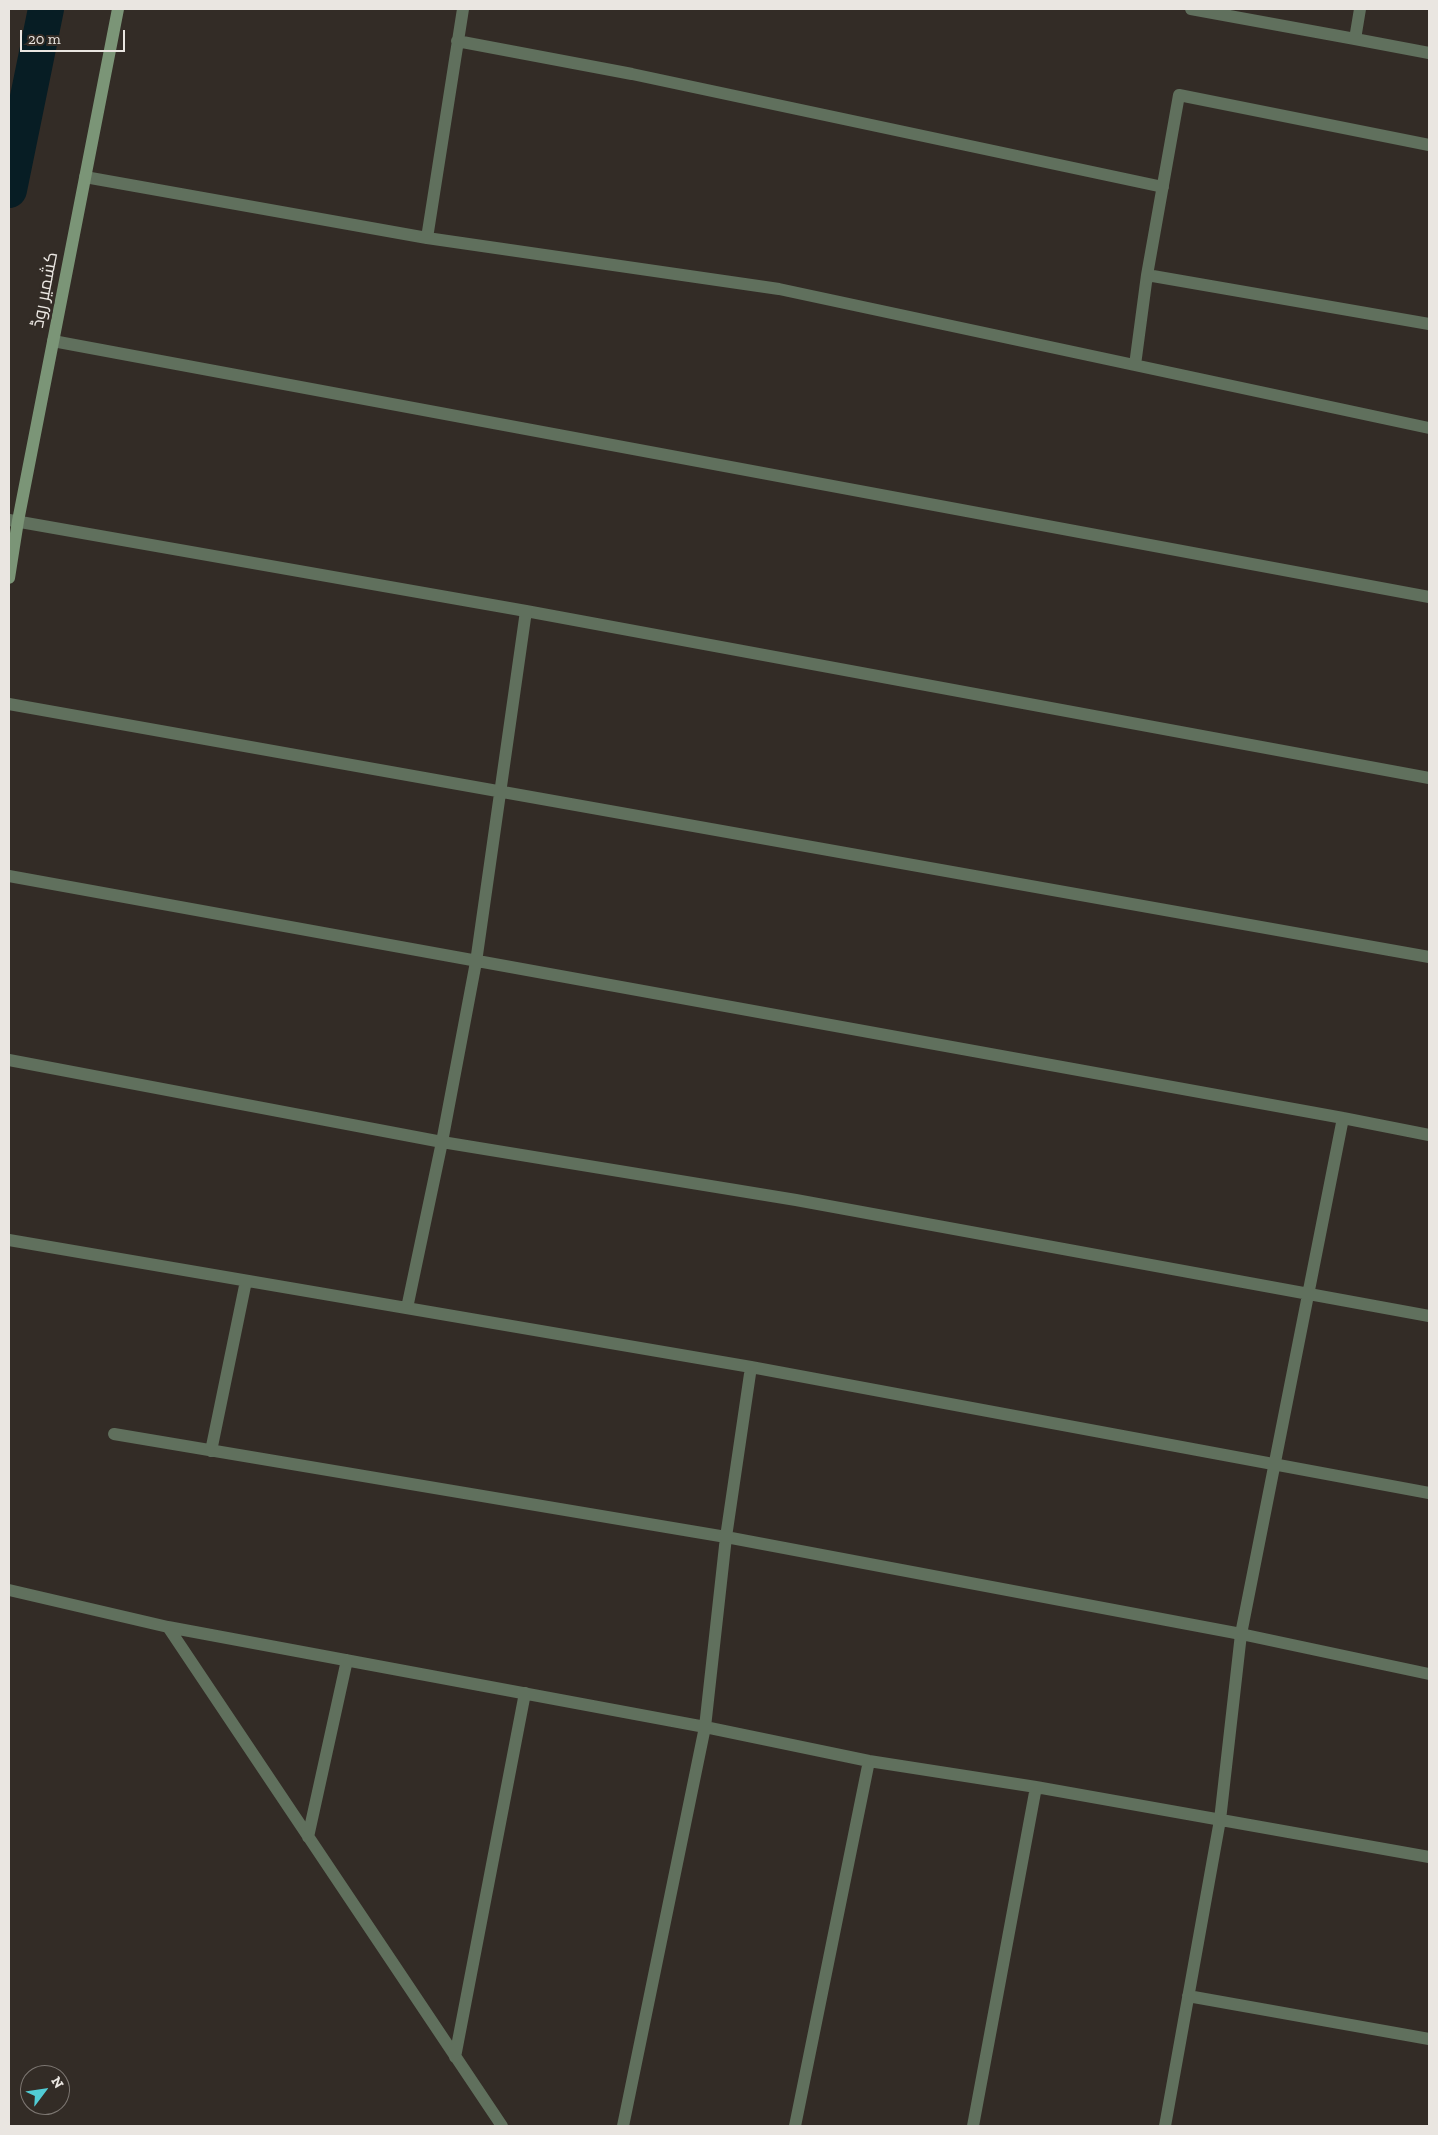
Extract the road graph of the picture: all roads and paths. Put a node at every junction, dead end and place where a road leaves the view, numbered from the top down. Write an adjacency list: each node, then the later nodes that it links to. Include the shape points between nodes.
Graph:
1 (118, 9): 9 (main road, کشمیر روڈ)
2 (463, 9): 6 (street)
3 (1191, 9): 5 (street)
4 (1360, 9): 5 (street)
5 (1355, 39): 7 (street)
6 (457, 41): 10 (street, via 632,74); 11 (street)
7 (1429, 53)
8 (1429, 145): 10 (street, via 1179,95)
9 (85, 177): 11 (street); 14 (main road, کشمیر روڈ)
10 (1163, 187): 12 (street)
11 (427, 238): 15 (street, via 779,289)
12 (1147, 275): 13 (street); 15 (street)
13 (1429, 324)
14 (53, 341): 17 (main road, کشمیر روڈ); 19 (street)
15 (1136, 365): 16 (street)
16 (1429, 428)
17 (14, 520): 18 (main road, کشمیر روڈ); 20 (street)
18 (9, 578)
19 (1429, 596)
20 (526, 611): 22 (street); 23 (street)
21 (9, 704): 23 (street)
22 (1429, 778)
23 (499, 790): 25 (street); 26 (street)
24 (9, 876): 26 (street)
25 (1429, 957)
26 (476, 962): 28 (street); 30 (street)
27 (9, 1060): 30 (street)
28 (1344, 1118): 29 (street); 33 (street)
29 (1429, 1135)
30 (442, 1142): 33 (street, via 796,1200); 34 (street)
31 (9, 1240): 32 (street)
32 (246, 1281): 34 (street); 38 (street)
33 (1308, 1294): 35 (street); 39 (street)
34 (407, 1308): 36 (street)
35 (1429, 1316)
36 (751, 1366): 39 (street); 41 (street)
37 (114, 1434): 38 (street)
38 (211, 1451): 41 (street)
39 (1274, 1464): 40 (street); 44 (street)
40 (1429, 1493)
41 (726, 1537): 44 (street); 48 (street)
42 (9, 1590): 43 (street)
43 (168, 1627): 45 (street); 52 (street)
44 (1241, 1634): 46 (street); 51 (street)
45 (347, 1660): 47 (street); 52 (street)
46 (1429, 1674)
47 (525, 1693): 48 (street); 56 (street)
48 (705, 1727): 49 (street); 58 (street)
49 (869, 1761): 50 (street); 59 (street)
50 (1036, 1787): 51 (street); 60 (street)
51 (1220, 1820): 53 (street); 54 (street)
52 (308, 1837): 56 (street)
53 (1429, 1857)
54 (1188, 1996): 55 (street); 61 (street)
55 (1429, 2039)
56 (455, 2056): 57 (street)
57 (502, 2126)
58 (623, 2126)
59 (795, 2126)
60 (973, 2126)
61 (1166, 2126)

